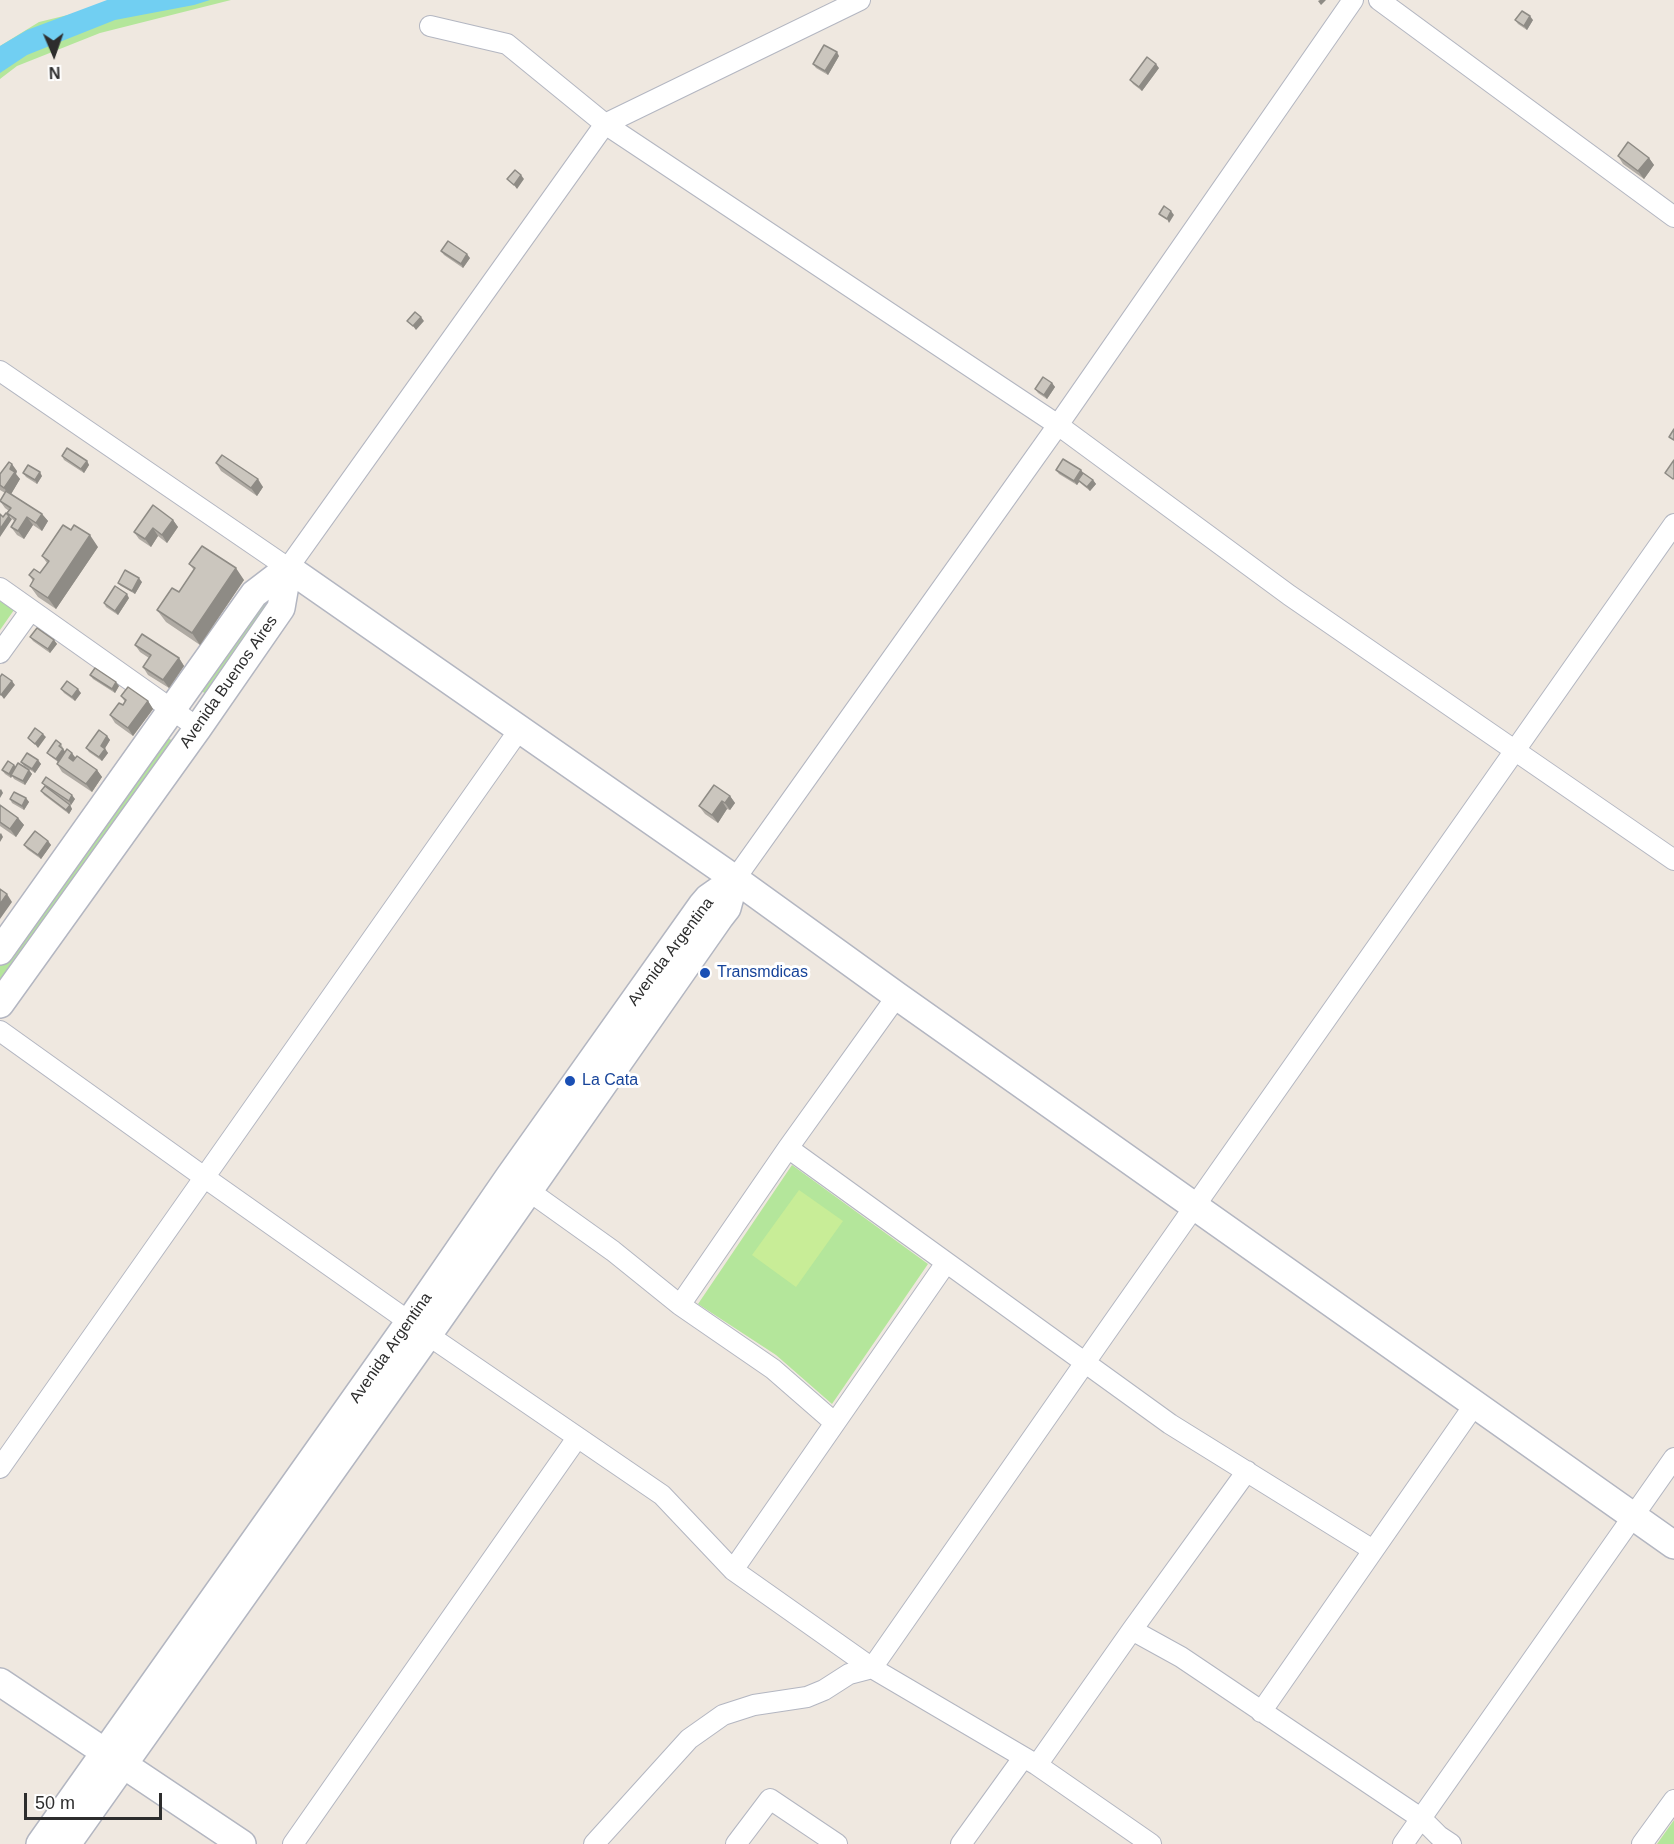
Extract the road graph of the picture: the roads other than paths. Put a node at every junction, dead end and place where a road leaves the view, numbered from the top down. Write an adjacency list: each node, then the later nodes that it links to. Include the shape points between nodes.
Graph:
1 (861, 0): 5 (street)
2 (1353, 0): 8 (street)
3 (1379, 0): 6 (street)
4 (430, 26): 5 (street, via 507,44)
5 (605, 124): 8 (street); 10 (street)
6 (1674, 217)
7 (0, 371): 10 (street)
8 (1058, 425): 17 (street, via 1289,595); 19 (street)
9 (1674, 524): 17 (street)
10 (288, 568): 14 (street, Avenida Buenos Aires, via 254,594); 15 (street, Avenida Buenos Aires, via 281,608); 16 (street)
11 (0, 588): 12 (street)
12 (31, 610): 13 (street); 14 (street)
13 (0, 654)
14 (171, 709): 15 (street); 20 (street, Avenida Buenos Aires)
15 (198, 728): 22 (street, Avenida Buenos Aires)
16 (519, 730): 19 (street); 25 (street)
17 (1516, 751): 18 (street); 27 (street)
18 (1674, 860)
19 (735, 879): 21 (street); 26 (street, Avenida Argentina, via 727,908); 30 (street, Avenida Argentina, via 702,905 509,1177)
20 (0, 951)
21 (897, 996): 24 (street); 27 (street)
22 (0, 1004)
23 (0, 1031): 25 (street)
24 (788, 1148): 28 (street); 29 (street)
25 (204, 1177): 30 (street); 36 (street)
26 (529, 1191): 29 (street); 30 (street, Avenida Argentina)
27 (1194, 1206): 31 (street); 32 (street)
28 (946, 1263): 31 (street); 33 (street)
29 (680, 1305): 33 (street, via 773,1369)
30 (419, 1328): 34 (street); 46 (street, Avenida Argentina)
31 (1084, 1362): 37 (street, via 1170,1424); 43 (street)
32 (1475, 1404): 38 (street); 40 (street)
33 (835, 1423): 41 (street)
34 (577, 1438): 41 (street, via 662,1495); 53 (street)
35 (1674, 1458): 38 (street)
36 (0, 1468)
37 (1247, 1471): 40 (street); 42 (street)
38 (1633, 1516): 39 (street); 49 (street)
39 (1674, 1545)
40 (1373, 1550): 45 (street)
41 (733, 1570): 43 (street)
42 (1131, 1630): 45 (street, via 1181,1657); 47 (street)
43 (872, 1668): 47 (street); 54 (street, via 849,1674 807,1697 754,1705 723,1715 689,1739)
44 (0, 1682): 46 (street)
45 (1261, 1712): 49 (street)
46 (114, 1757): 50 (street, Avenida Argentina); 51 (street, Avenida Argentina); 52 (street)
47 (1030, 1762): 57 (street); 58 (street)
48 (1674, 1800): 61 (street)
49 (1422, 1819): 59 (street); 60 (street)
50 (40, 1844)
51 (67, 1844)
52 (242, 1844)
53 (293, 1844)
54 (594, 1844)
55 (736, 1844): 56 (street, via 770,1799)
56 (837, 1844)
57 (961, 1844)
58 (1151, 1844)
59 (1403, 1844)
60 (1451, 1844)
61 (1642, 1844)

